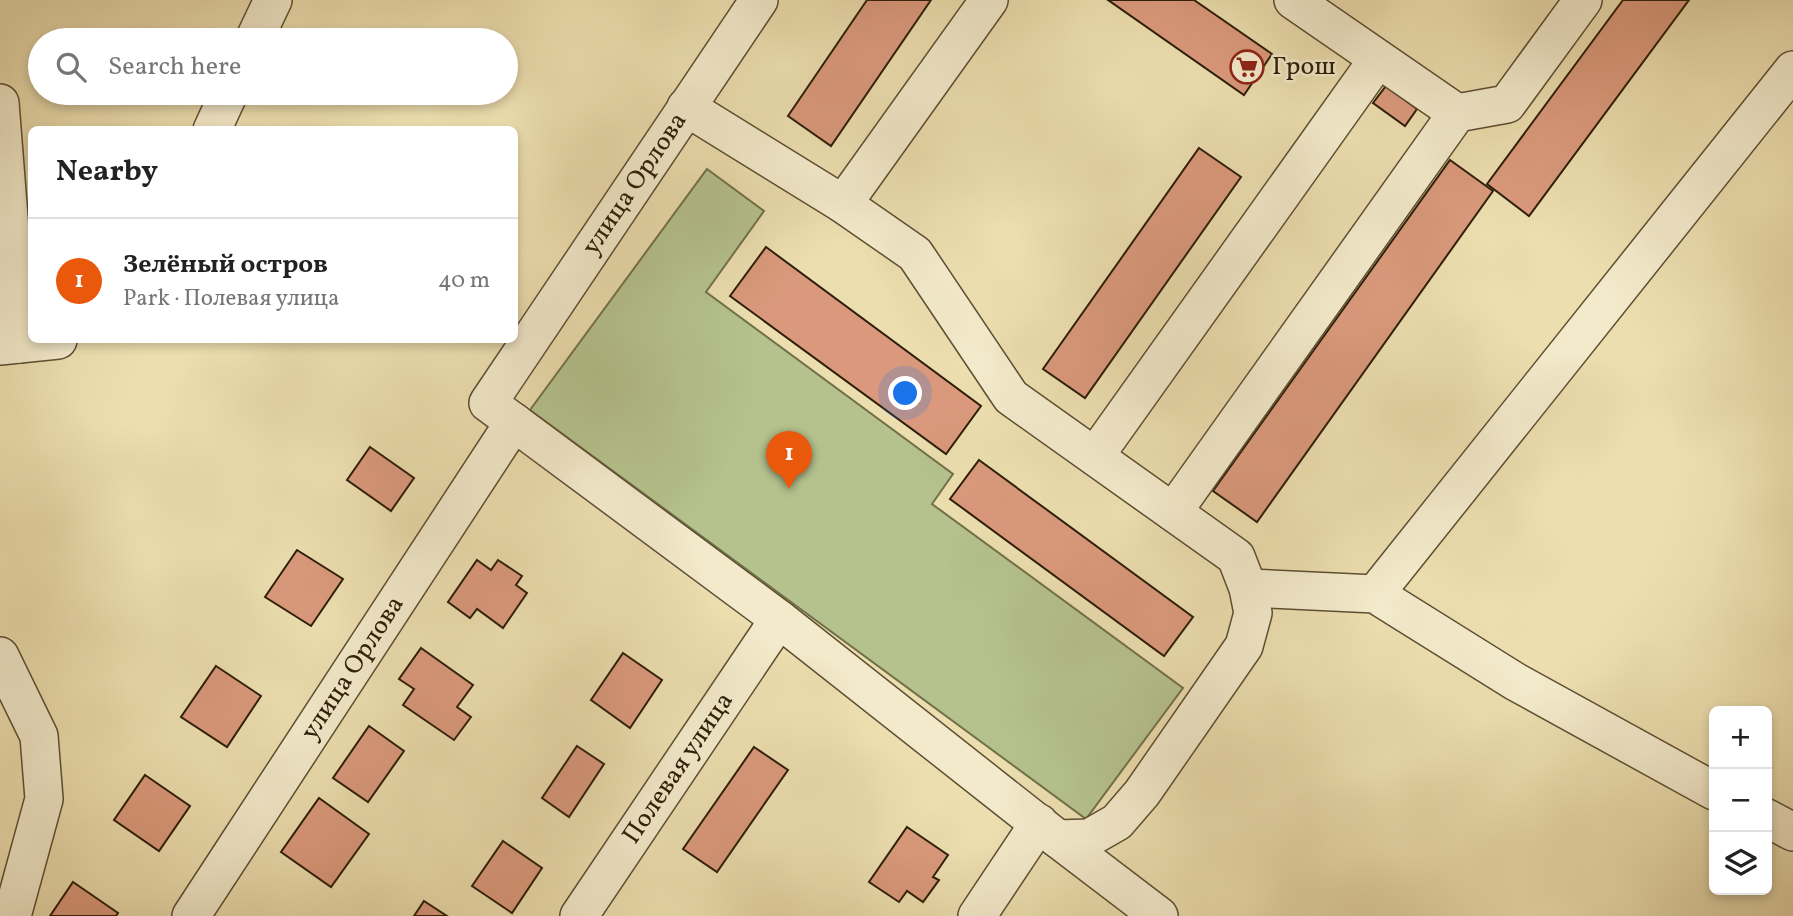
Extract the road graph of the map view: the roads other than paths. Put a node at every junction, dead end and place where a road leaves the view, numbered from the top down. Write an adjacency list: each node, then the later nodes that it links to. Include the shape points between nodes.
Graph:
1 (273, 0): 6 (street)
2 (759, 0): 11 (street, улица Орлова)
3 (989, 0): 14 (street)
4 (1293, 0): 7 (street)
5 (1583, 0): 12 (street, via 1507,104)
6 (260, 28)
7 (1378, 59): 12 (street); 18 (street)
8 (1793, 70): 21 (street)
9 (0, 103): 16 (street)
10 (223, 105): 13 (street)
11 (687, 107): 14 (street); 17 (street, улица Орлова)
12 (1457, 113): 19 (street)
13 (214, 126)
14 (843, 205): 18 (street, via 915,254 1011,397)
15 (29, 343): 16 (street)
16 (10, 345)
17 (501, 412): 22 (street); 29 (street, улица Орлова)
18 (1095, 456): 19 (street)
19 (1172, 512): 20 (street, via 1236,557)
20 (1248, 589): 21 (street); 26 (street, via 1253,613 1244,646 1142,793 1117,822 1089,838)
21 (1375, 594): 24 (street, via 1516,682)
22 (779, 620): 26 (street); 30 (street, Полевая улица)
23 (0, 656): 28 (street, via 39,736 44,799)
24 (1709, 788)
25 (1772, 821): 27 (street)
26 (1049, 832): 31 (street); 32 (street); 33 (street)
27 (1793, 832)
28 (12, 916)
29 (191, 916)
30 (579, 916)
31 (977, 916)
32 (1133, 916)
33 (1159, 916)

